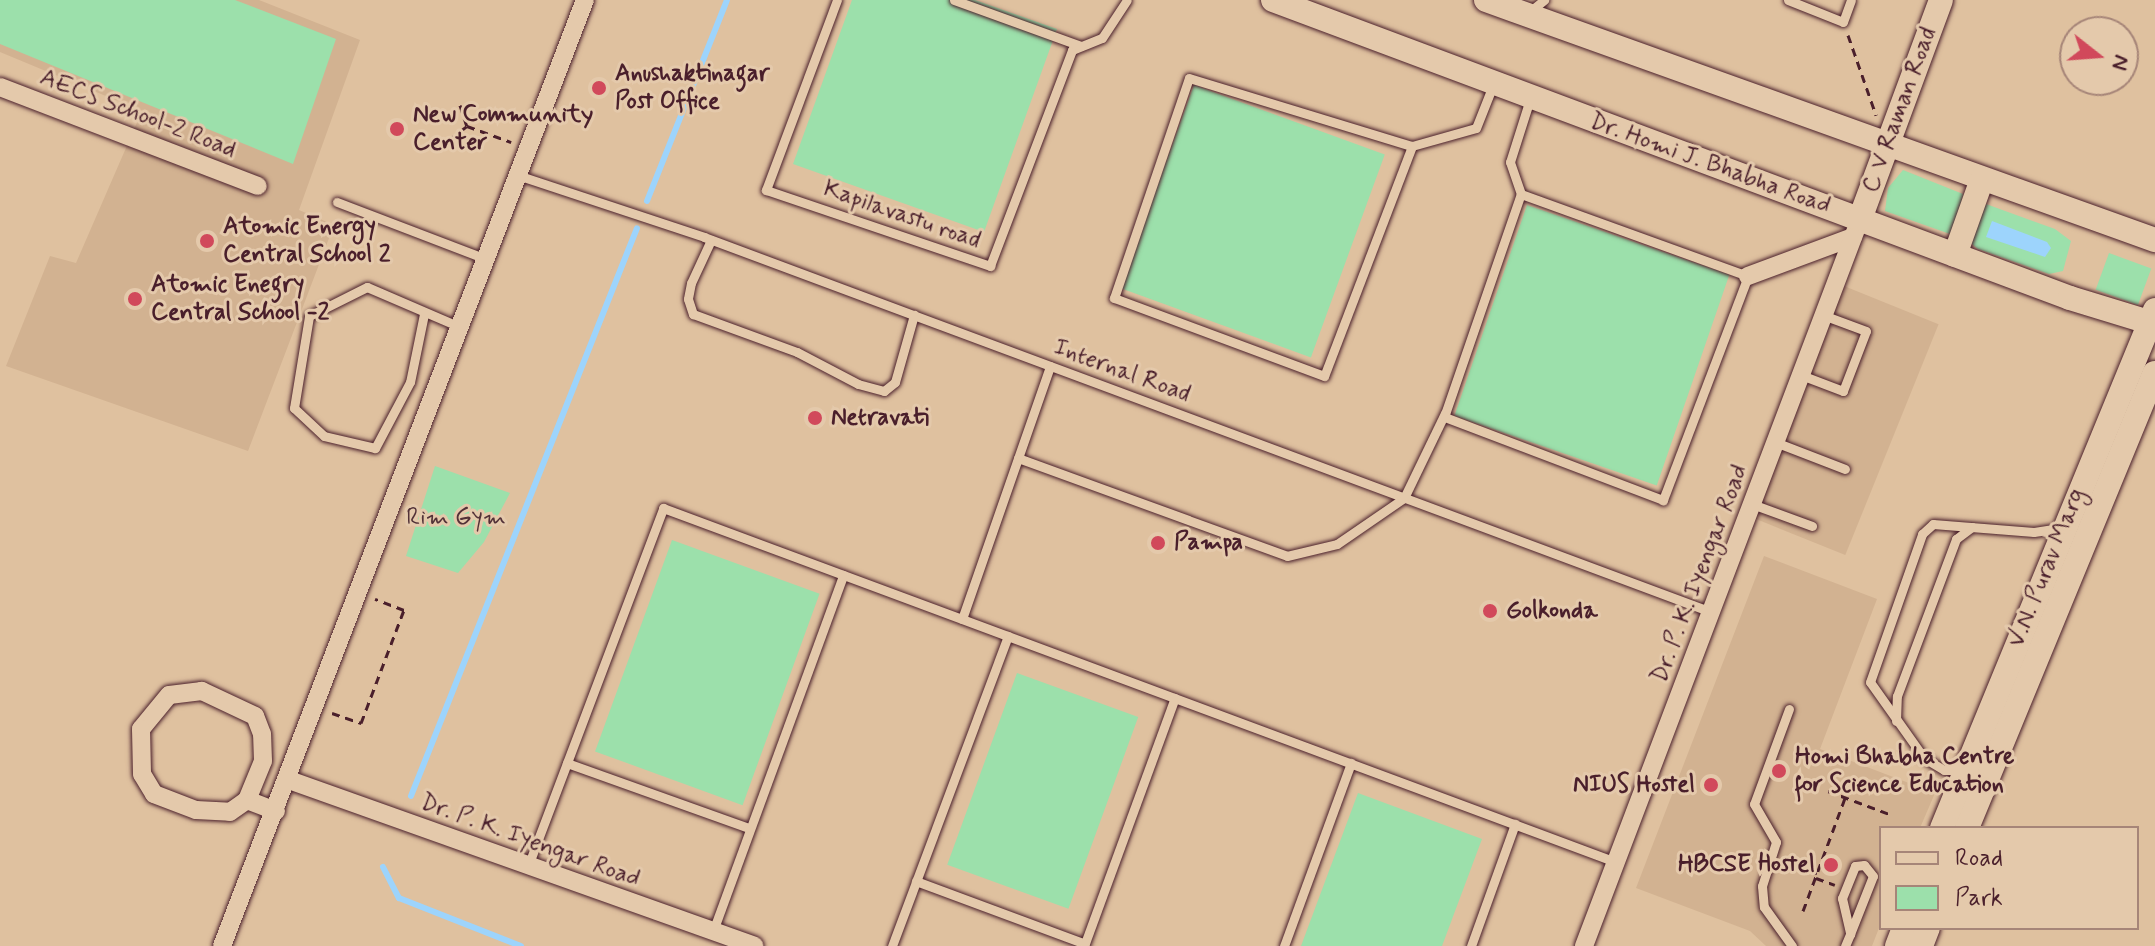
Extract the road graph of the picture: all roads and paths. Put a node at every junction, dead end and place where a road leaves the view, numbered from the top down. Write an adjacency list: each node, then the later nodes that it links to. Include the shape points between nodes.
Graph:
1 (837, 0): 12 (lane, Kapilavastu road, via 766,190 990,266 1072,50)
2 (954, 0): 12 (lane)
3 (1127, 0): 12 (lane, Kapilavastu road, via 1102,38)
4 (1273, 0): 13 (street, Dr. Homi J. Bhabha Road)
5 (1486, 0): 10 (street)
6 (1788, 0): 11 (lane)
7 (1851, 0): 11 (lane)
8 (1941, 0): 19 (street, C V Raman Road)
9 (582, 1): 20 (street)
10 (1536, 7): 19 (street)
11 (1843, 22): 19 (path)
12 (1081, 46)
13 (1494, 83): 15 (street, Dr. Homi J. Bhabha Road); 21 (lane, via 1476,128)
14 (0, 87): 24 (street, AECS School-2 Road)
15 (1531, 97): 25 (lane, via 1510,162); 27 (street, Dr. Homi J. Bhabha Road)
16 (460, 105): 17 (path)
17 (467, 126): 18 (path); 20 (path)
18 (449, 140)
19 (1887, 145): 23 (street); 27 (street, C V Raman Road)
20 (521, 146): 22 (street)
21 (1412, 146): 21 (lane, via 1324,376 1114,298 1189,78)
22 (517, 175): 28 (lane, Internal Road); 31 (street)
23 (1982, 179): 29 (street); 30 (street)
24 (258, 186)
25 (1521, 194): 32 (lane); 42 (lane)
26 (337, 202): 31 (lane)
27 (1856, 228): 30 (street, Dr. Homi J. Bhabha Road); 32 (street); 35 (street, Dr. P. K. Iyengar Road)
28 (711, 240): 34 (lane, Internal Road); 34 (lane, via 691,283 688,299 693,314 797,352 858,384 884,391 895,382)
29 (2155, 240)
30 (1955, 255): 36 (street, Dr. Homi J. Bhabha Road)
31 (486, 259): 37 (street)
32 (1748, 276): 42 (lane, via 1663,500 1444,417)
33 (424, 314): 33 (lane, via 410,382 375,448 324,436 294,408 309,316 367,287); 37 (lane)
34 (914, 315): 38 (lane, Internal Road)
35 (1823, 315): 40 (street, Dr. P. K. Iyengar Road); 40 (lane, via 1866,331 1843,391)
36 (2153, 319): 41 (street, V.N. Purav Marg)
37 (460, 327): 65 (street)
38 (1050, 366): 44 (lane); 46 (lane, Internal Road)
39 (2155, 373): 41 (street, V.N. Purav Marg)
40 (1801, 375): 43 (street, Dr. P. K. Iyengar Road)
41 (2139, 398): 50 (street, V.N. Purav Marg); 51 (street, V.N. Purav Marg)
42 (1446, 411): 46 (lane)
43 (1775, 442): 45 (lane); 47 (street, Dr. P. K. Iyengar Road)
44 (1018, 458): 46 (lane, via 1287,556 1337,544); 55 (lane)
45 (1845, 469)
46 (1404, 498): 54 (lane, Internal Road)
47 (1752, 504): 48 (lane); 54 (street, Dr. P. K. Iyengar Road)
48 (1812, 526)
49 (1972, 527): 50 (lane, via 2034,532); 60 (lane, via 1956,539 1897,696); 60 (lane, via 1933,524 1922,534 1871,667 1870,682)
50 (2062, 528): 51 (lane); 64 (street, V.N. Purav Marg)
51 (2087, 535): 63 (street, V.N. Purav Marg)
52 (843, 575): 55 (lane); 61 (lane, via 663,508); 74 (lane)
53 (371, 597): 59 (path, via 404,610 361,723)
54 (1711, 612): 75 (street, Dr. P. K. Iyengar Road)
55 (962, 619): 56 (lane)
56 (1008, 636): 57 (lane); 78 (lane)
57 (1175, 698): 62 (lane); 83 (lane)
58 (1789, 709): 90 (lane, via 1754,804 1776,842 1762,886 1764,907)
59 (326, 712)
60 (1896, 721): 64 (lane, via 1924,758 1944,770)
61 (567, 763): 74 (lane); 76 (lane)
62 (1351, 763): 71 (lane); 87 (lane)
63 (1993, 764): 64 (lane); 73 (street, V.N. Purav Marg)
64 (1965, 770): 72 (street, V.N. Purav Marg)
65 (289, 780): 69 (street); 76 (street, Dr. P. K. Iyengar Road)
66 (1828, 791): 67 (path)
67 (1845, 798): 70 (path); 77 (path)
68 (247, 800): 68 (street, via 230,812 196,810 154,794 142,774 141,729 169,695 202,691 255,716 263,761); 69 (street)
69 (276, 811): 84 (street)
70 (1892, 815)
71 (1515, 824): 75 (lane); 88 (lane)
72 (1943, 826)
73 (1968, 826)
74 (749, 828): 81 (lane)
75 (1616, 862): 89 (street, Dr. P. K. Iyengar Road)
76 (528, 866): 81 (street, Dr. P. K. Iyengar Road)
77 (1817, 873): 79 (path); 80 (path)
78 (916, 881): 83 (lane); 86 (lane)
79 (1846, 889): 82 (lane, via 1842,907); 82 (lane, via 1855,866 1872,871)
80 (1803, 911)
81 (713, 931): 85 (street, Dr. P. K. Iyengar Road)
82 (1850, 934): 91 (lane)
83 (1084, 945)
84 (222, 946)
85 (754, 946)
86 (892, 946)
87 (1284, 946)
88 (1471, 946)
89 (1584, 946)
90 (1792, 946)
91 (1845, 946)

